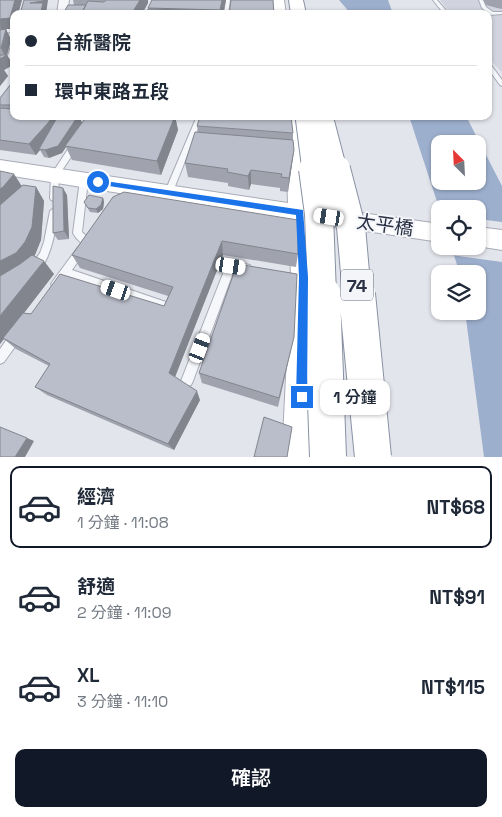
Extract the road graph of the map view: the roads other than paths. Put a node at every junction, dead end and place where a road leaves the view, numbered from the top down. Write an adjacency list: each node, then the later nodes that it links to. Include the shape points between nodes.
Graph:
1 (435, 0): 2 (lane)
2 (444, 10)
3 (492, 70): 4 (lane)
4 (502, 84)
5 (198, 120): 10 (lane)
6 (294, 120): 16 (main road)
7 (306, 120): 29 (highway, 74, bridge, via 318,214)
8 (323, 120): 30 (highway, 74, bridge, via 351,227)
9 (80, 138): 13 (lane)
10 (191, 140): 11 (lane); 15 (lane)
11 (200, 141)
12 (0, 167): 13 (main road, 太平橋)
13 (55, 175): 14 (main road, 太平橋); 22 (lane, via 50,243)
14 (84, 180): 15 (main road, 太平橋, via 125,191); 21 (lane, via 76,232 90,238)
15 (168, 194): 16 (main road, 太平橋)
16 (300, 212): 17 (main road, 太平橋); 28 (main road)
17 (431, 232)
18 (486, 238): 19 (main road)
19 (502, 240)
20 (258, 270): 27 (lane, via 231,266)
21 (65, 272): 23 (lane); 24 (lane)
22 (29, 274)
23 (47, 296)
24 (168, 307)
25 (24, 327): 26 (lane)
26 (0, 358)
27 (187, 382)
28 (300, 457)
29 (328, 457)
30 (373, 457)

